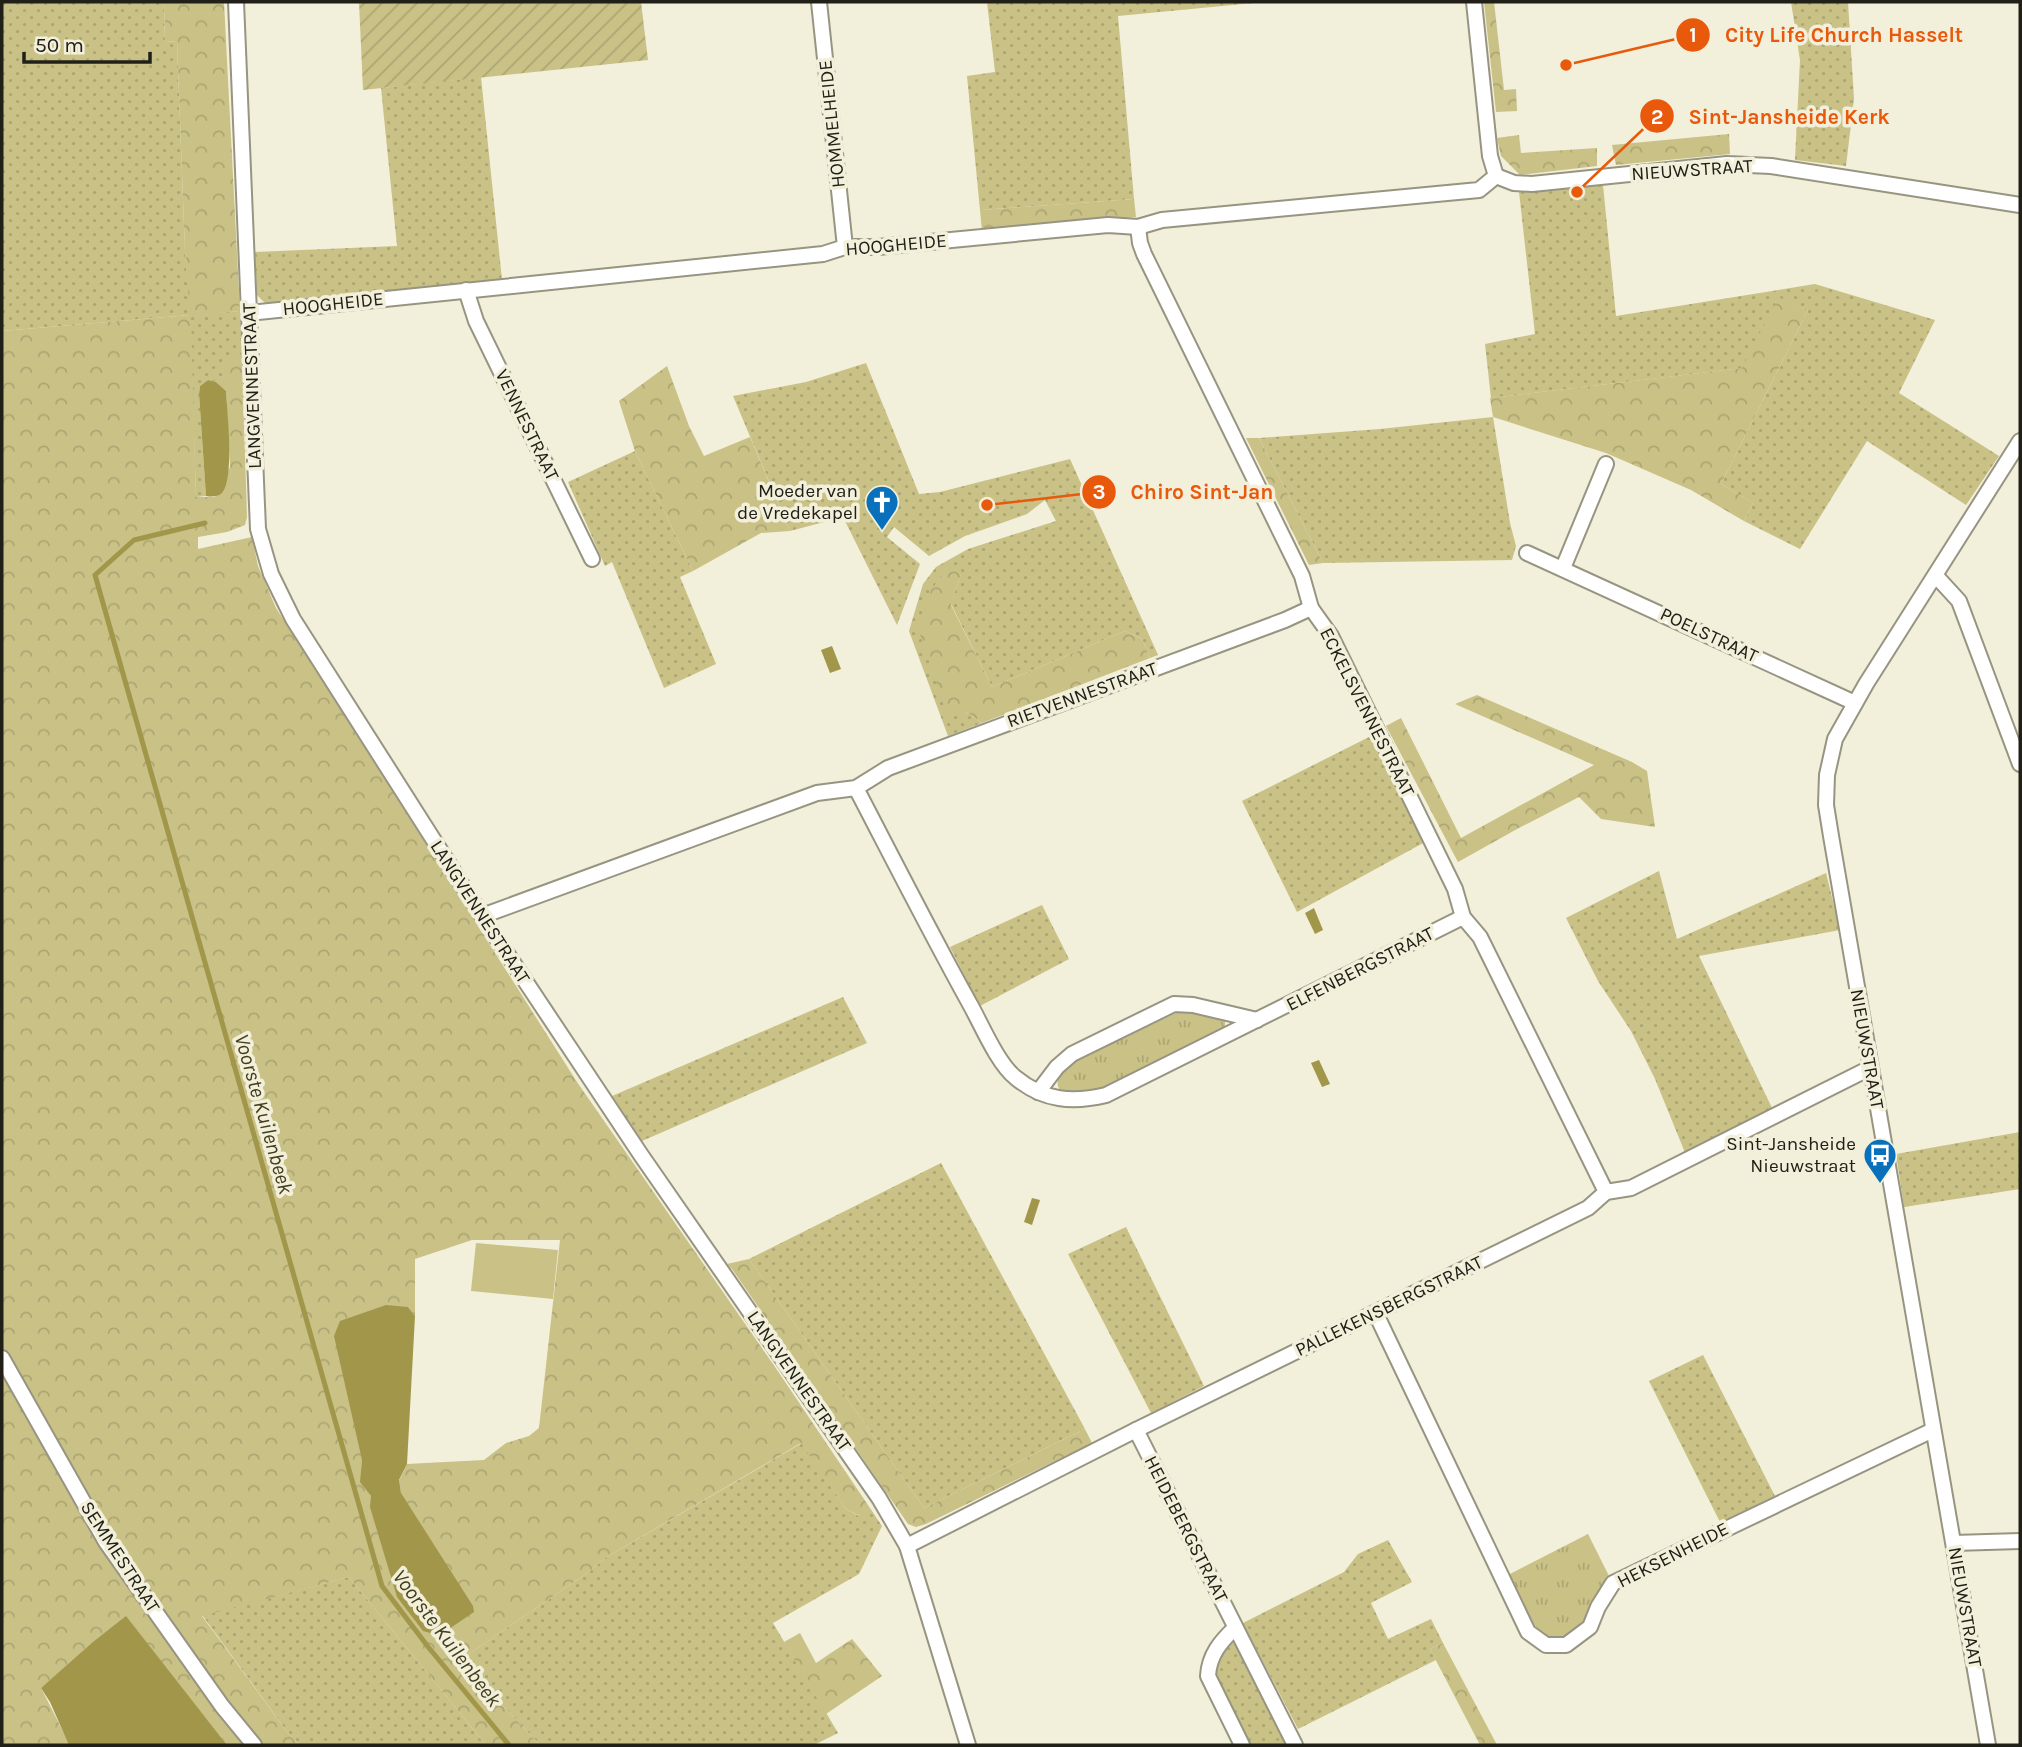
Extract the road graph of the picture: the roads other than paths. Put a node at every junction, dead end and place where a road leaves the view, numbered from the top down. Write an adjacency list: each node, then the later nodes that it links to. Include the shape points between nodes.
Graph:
1 (236, 2): 9 (street, LANGVENNESTRAAT)
2 (819, 2): 7 (street, HOMMELHEIDE)
3 (1474, 2): 4 (street)
4 (1496, 176): 5 (street, NIEUWSTRAAT, via 1532,184 1727,164 1771,166); 6 (street, HOOGHEIDE, via 1479,190 1162,220)
5 (2020, 205)
6 (1138, 227): 7 (street, HOOGHEIDE, via 1108,225); 16 (street, ECKELSVENNESTRAAT, via 1144,254 1302,576)
7 (845, 247): 8 (street, HOOGHEIDE, via 823,254)
8 (466, 290): 9 (street, HOOGHEIDE); 13 (street, VENNESTRAAT, via 476,321)
9 (249, 313): 20 (street, LANGVENNESTRAAT, via 258,529 271,574 293,619)
10 (2020, 442): 15 (street, NIEUWSTRAAT)
11 (1606, 464): 14 (street)
12 (1527, 553): 14 (street, POELSTRAAT)
13 (592, 559)
14 (1563, 568): 17 (street, POELSTRAAT)
15 (1936, 576): 17 (street, NIEUWSTRAAT); 18 (street, via 1959,601)
16 (1311, 608): 19 (street, RIETVENNESTRAAT, via 888,768); 21 (street, ECKELSVENNESTRAAT, via 1331,636 1444,865)
17 (1855, 703): 23 (street, NIEUWSTRAAT, via 1835,739 1826,805)
18 (2020, 764)
19 (856, 788): 20 (street, RIETVENNESTRAAT, via 817,793); 24 (street, ELFENBERGSTRAAT, via 998,1056 1014,1077)
20 (482, 916): 32 (street, LANGVENNESTRAAT, via 879,1498)
21 (1463, 917): 22 (street, ELFENBERGSTRAAT); 25 (street, ECKELSVENNESTRAAT, via 1480,937)
22 (1257, 1020): 24 (street, ELFENBERGSTRAAT, via 1107,1095 1060,1099); 24 (street, via 1193,1004 1174,1004 1072,1054)
23 (1870, 1068): 25 (street, PALLEKENSBERGSTRAAT, via 1631,1188); 29 (street, NIEUWSTRAAT)
24 (1038, 1092)
25 (1606, 1192): 26 (street, PALLEKENSBERGSTRAAT, via 1588,1208)
26 (1376, 1314): 28 (street, PALLEKENSBERGSTRAAT); 29 (street, HEKSENHEIDE, via 1528,1632 1546,1645 1566,1645 1590,1627 1613,1583)
27 (2, 1358): 34 (street, SEMMESTRAAT, via 106,1542)
28 (1136, 1430): 32 (street, PALLEKENSBERGSTRAAT); 33 (street, HEIDEBERGSTRAAT)
29 (1933, 1430): 31 (street, NIEUWSTRAAT)
30 (2020, 1541): 31 (street)
31 (1954, 1543): 38 (street, NIEUWSTRAAT)
32 (907, 1546): 35 (street, LANGVENNESTRAAT)
33 (1235, 1628): 36 (street, via 1213,1654 1208,1676); 37 (street, HEIDEBERGSTRAAT)
34 (254, 1745)
35 (968, 1745)
36 (1242, 1745)
37 (1295, 1745)
38 (1988, 1745)

